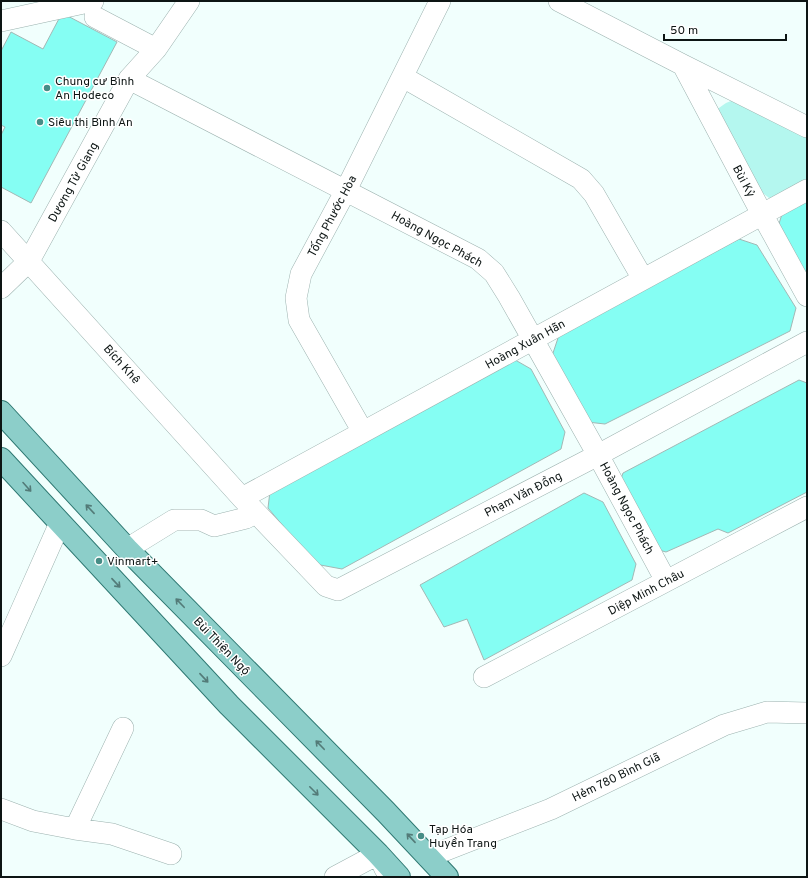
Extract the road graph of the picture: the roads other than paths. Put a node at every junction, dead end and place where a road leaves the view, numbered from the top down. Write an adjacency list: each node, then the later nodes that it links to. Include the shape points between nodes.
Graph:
1 (189, 1): 6 (street, Dương Tử Giang)
2 (440, 1): 8 (street, Tống Phước Hòa)
3 (565, 3): 7 (street)
4 (94, 9): 5 (street); 6 (street)
5 (1, 21)
6 (156, 49): 9 (street, Dương Tử Giang)
7 (682, 66): 10 (street); 13 (street, Bùi Kỷ)
8 (403, 77): 11 (street, Tống Phước Hòa); 16 (street, via 581,179 594,194)
9 (129, 79): 11 (street, Hoàng Ngọc Phách); 15 (street, Dương Tử Giang)
10 (807, 127)
11 (346, 190): 19 (street, Hoàng Ngọc Phách, via 478,259 494,273); 22 (street, Tống Phước Hòa, via 301,274 296,298 299,320)
12 (807, 190): 13 (street, Hoàng Xuân Hãn)
13 (762, 214): 16 (street, Hoàng Xuân Hãn); 18 (street, Bùi Kỷ)
14 (1, 231): 15 (street, Bích Khê)
15 (29, 261): 17 (street, Dương Tử Giang); 25 (street, Bích Khê)
16 (643, 280): 19 (street, Hoàng Xuân Hãn)
17 (1, 288)
18 (807, 296)
19 (534, 339): 22 (street, Hoàng Xuân Hãn); 23 (street, Hoàng Ngọc Phách)
20 (807, 342): 23 (street, Phạm Văn Đồng)
21 (1, 412): 28 (main road, Bùi Thiện Ngộ, one-way to 21)
22 (363, 432): 25 (street, Hoàng Xuân Hãn)
23 (598, 455): 25 (street, Phạm Văn Đồng, via 338,590 326,586); 29 (street, Hoàng Ngọc Phách)
24 (1, 459): 27 (main road, one-way to 27)
25 (249, 505): 28 (street, via 246,518 214,526 201,520 174,520)
26 (807, 507): 29 (street, Diệp Minh Châu)
27 (60, 523): 30 (street); 37 (main road, one-way to 37, via 229,705)
28 (127, 549): 38 (main road, Bùi Thiện Ngộ, one-way to 28)
29 (666, 581): 31 (street, Diệp Minh Châu)
30 (1, 656)
31 (484, 677)
32 (807, 713): 38 (street, Hẻm 780 Bình Giã, via 767,712 724,725 551,809)
33 (123, 728): 35 (street)
34 (1, 809): 35 (street, via 33,821)
35 (75, 829): 36 (street, via 112,834)
36 (171, 854)
37 (378, 854): 39 (street); 40 (street); 41 (main road)
38 (428, 857): 42 (main road, Bùi Thiện Ngộ)
39 (335, 877)
40 (389, 877)
41 (399, 877)
42 (447, 877)

